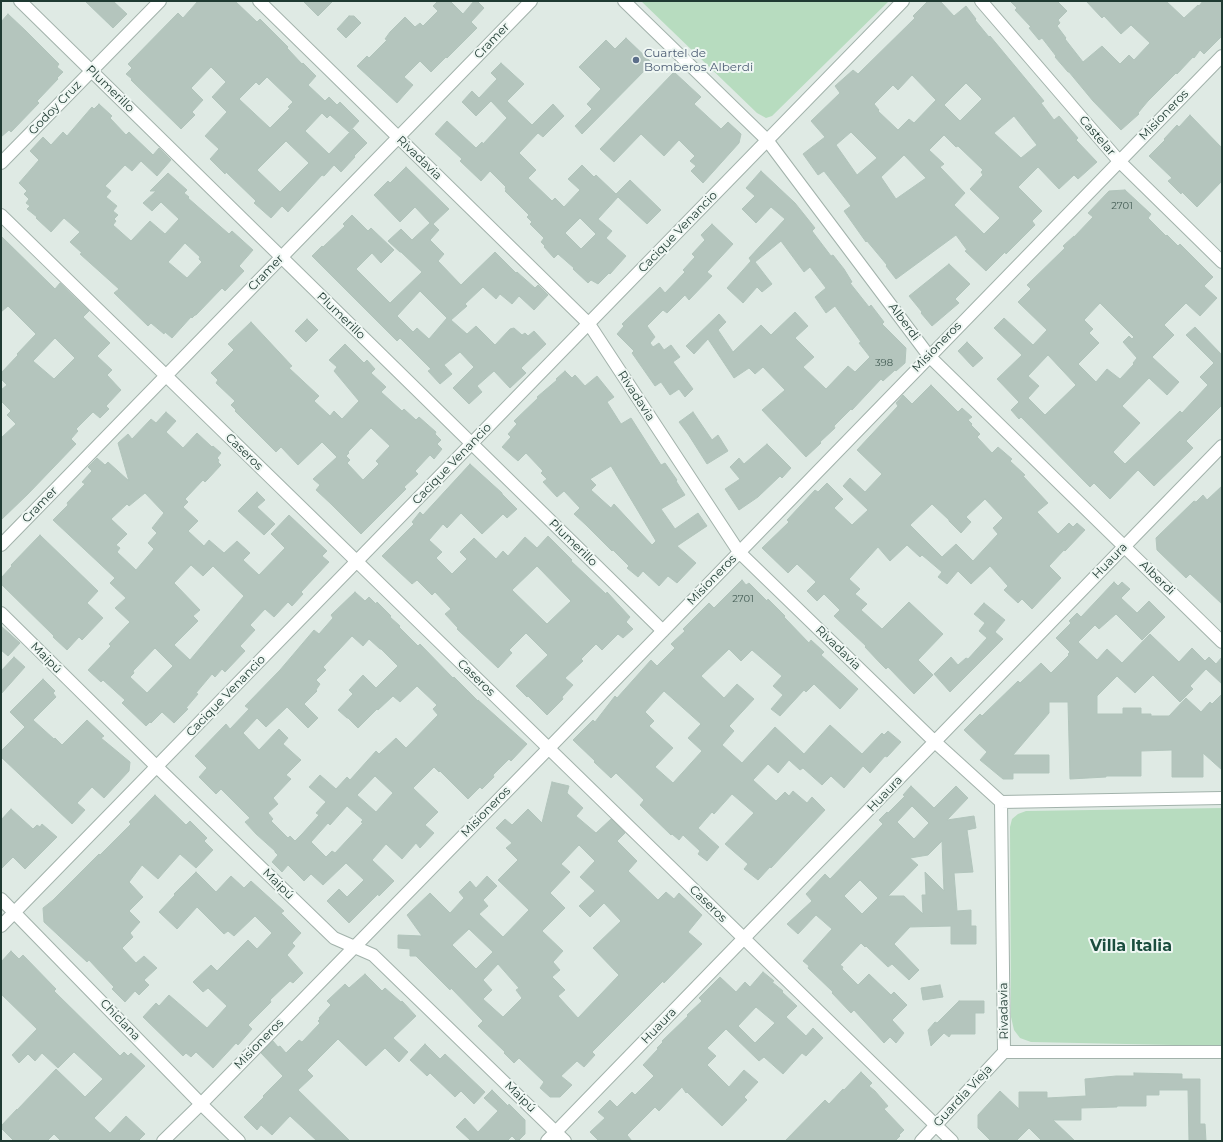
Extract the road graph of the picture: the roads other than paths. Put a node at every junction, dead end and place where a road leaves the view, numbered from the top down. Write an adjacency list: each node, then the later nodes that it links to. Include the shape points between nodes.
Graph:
1 (20, 1): 9 (street, Plumerillo)
2 (160, 1): 9 (street, Godoy Cruz)
3 (259, 1): 10 (street, Rivadavia)
4 (531, 1): 10 (street, Cramer)
5 (624, 1): 11 (street, Alberdi)
6 (903, 1): 11 (street, Cacique Venancio)
7 (981, 1): 12 (street, Castelar)
8 (1222, 56): 12 (street, Misioneros)
9 (91, 71): 13 (street, Godoy Cruz); 15 (street, Plumerillo)
10 (398, 137): 15 (street, Cramer); 17 (street, Rivadavia)
11 (767, 140): 17 (street, Cacique Venancio); 18 (street, Alberdi)
12 (1119, 161): 16 (street, Castelar); 18 (street, Misioneros)
13 (1, 163)
14 (1, 215): 19 (street, Caseros)
15 (281, 257): 19 (street, Cramer); 20 (street, Plumerillo)
16 (1222, 262)
17 (589, 324): 20 (street, Cacique Venancio); 24 (street, Rivadavia)
18 (929, 356): 23 (street, Alberdi); 24 (street, Misioneros)
19 (166, 376): 22 (street, Cramer); 25 (street, Caseros)
20 (472, 444): 25 (street, Cacique Venancio); 27 (street, Plumerillo)
21 (1222, 446): 23 (street, Huaura)
22 (1, 544)
23 (1124, 547): 28 (street, Alberdi); 29 (street, Huaura)
24 (739, 552): 27 (street, Misioneros); 29 (street, Rivadavia)
25 (356, 562): 30 (street, Caseros); 31 (street, Cacique Venancio)
26 (1, 614): 31 (street, Maipú)
27 (662, 631): 30 (street, Misioneros)
28 (1222, 642)
29 (934, 742): 33 (street, Rivadavia); 37 (street, Huaura)
30 (548, 749): 37 (street, Caseros); 38 (street, Misioneros)
31 (157, 767): 35 (street, Cacique Venancio); 38 (street, Maipú, via 334,938)
32 (1222, 798): 33 (street)
33 (1001, 802): 39 (street, Rivadavia)
34 (1, 899): 35 (street, Chiclana)
35 (15, 912): 36 (street, Cacique Venancio); 41 (street, Chiclana)
36 (1, 926)
37 (744, 939): 42 (street, Caseros); 43 (street, Huaura)
38 (354, 947): 41 (street, Misioneros); 43 (street, Maipú, via 373,955)
39 (1004, 1052): 40 (street, Rivadavia); 42 (street, Guardia Vieja)
40 (1222, 1052)
41 (201, 1104): 44 (street, Misioneros); 45 (street, Chiclana)
42 (936, 1125): 48 (street, Guardia Vieja); 49 (street, Caseros)
43 (556, 1132): 46 (street, Huaura); 47 (street, Maipú)
44 (163, 1141)
45 (239, 1141)
46 (547, 1141)
47 (565, 1141)
48 (921, 1141)
49 (952, 1141)

